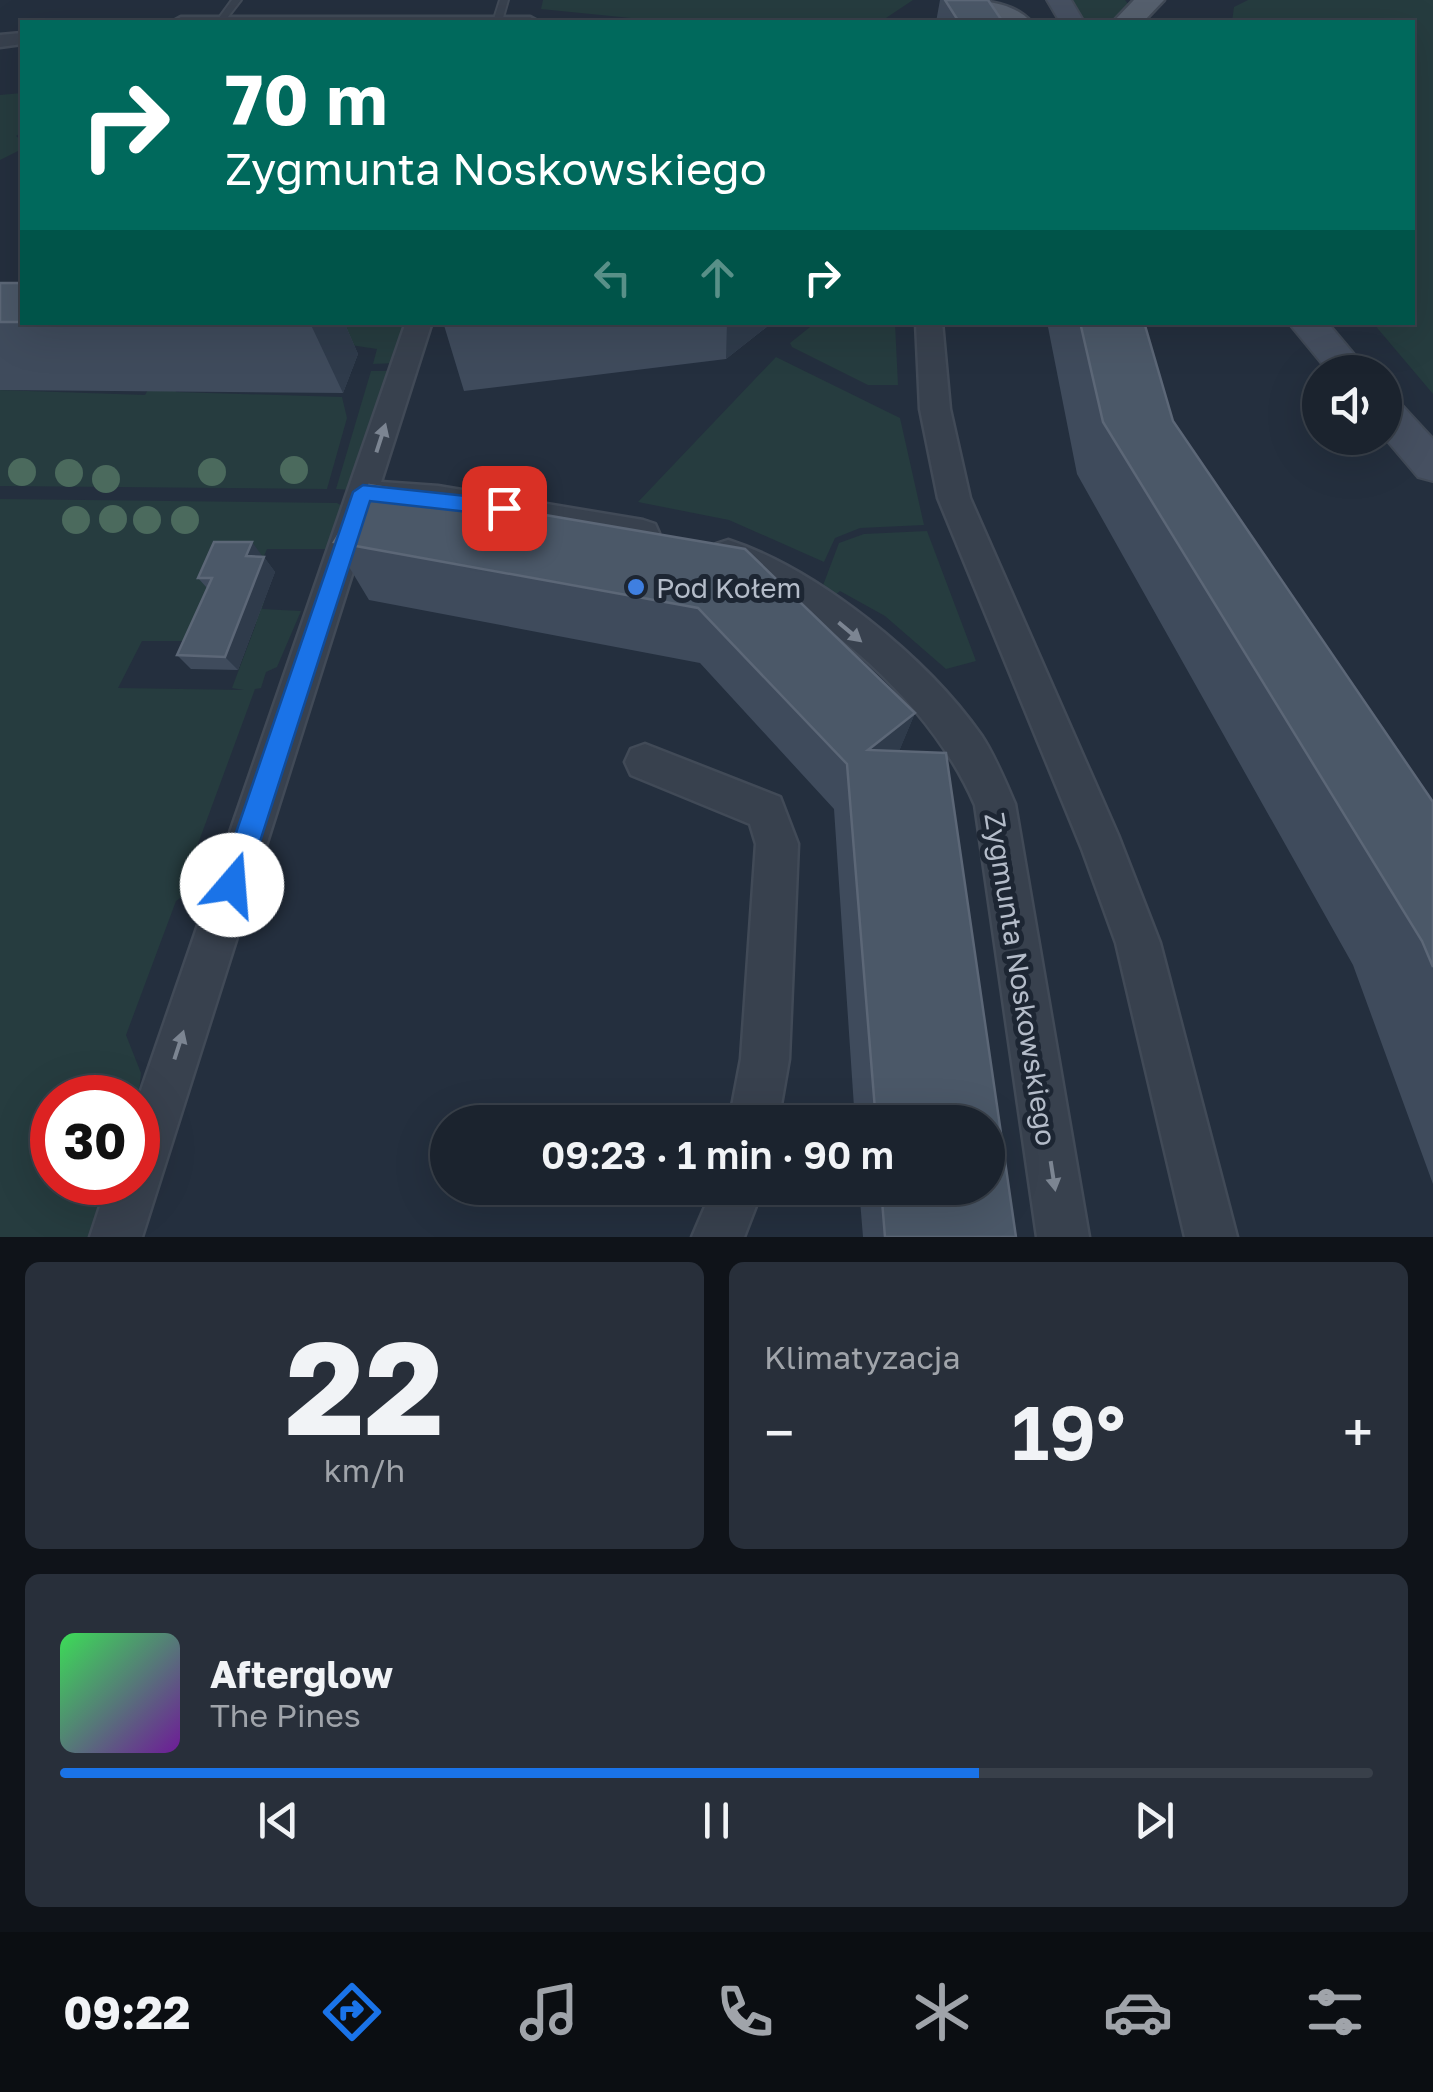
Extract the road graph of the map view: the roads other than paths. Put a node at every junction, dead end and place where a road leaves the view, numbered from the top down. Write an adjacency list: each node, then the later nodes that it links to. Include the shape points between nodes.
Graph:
1 (237, 0): 4 (lane)
2 (963, 0): 5 (main road)
3 (1150, 0): 6 (main road)
4 (221, 20)
5 (1012, 20)
6 (1128, 20)
7 (424, 325): 13 (street, one-way to 7)
8 (928, 325): 22 (street, via 935,409 954,498 1138,943)
9 (1309, 325): 10 (street)
10 (1335, 355)
11 (1402, 431): 12 (street)
12 (1433, 466)
13 (363, 492): 15 (street, one-way to 13); 21 (street, Zygmunta Noskowskiego, one-way to 21, via 569,518 755,562 921,692 966,744 995,804)
14 (645, 762): 16 (street, via 766,811 777,844)
15 (160, 1105)
16 (757, 1105)
17 (126, 1205): 19 (street)
18 (731, 1205): 20 (street)
19 (116, 1237)
20 (718, 1237)
21 (1063, 1237)
22 (1211, 1237)

